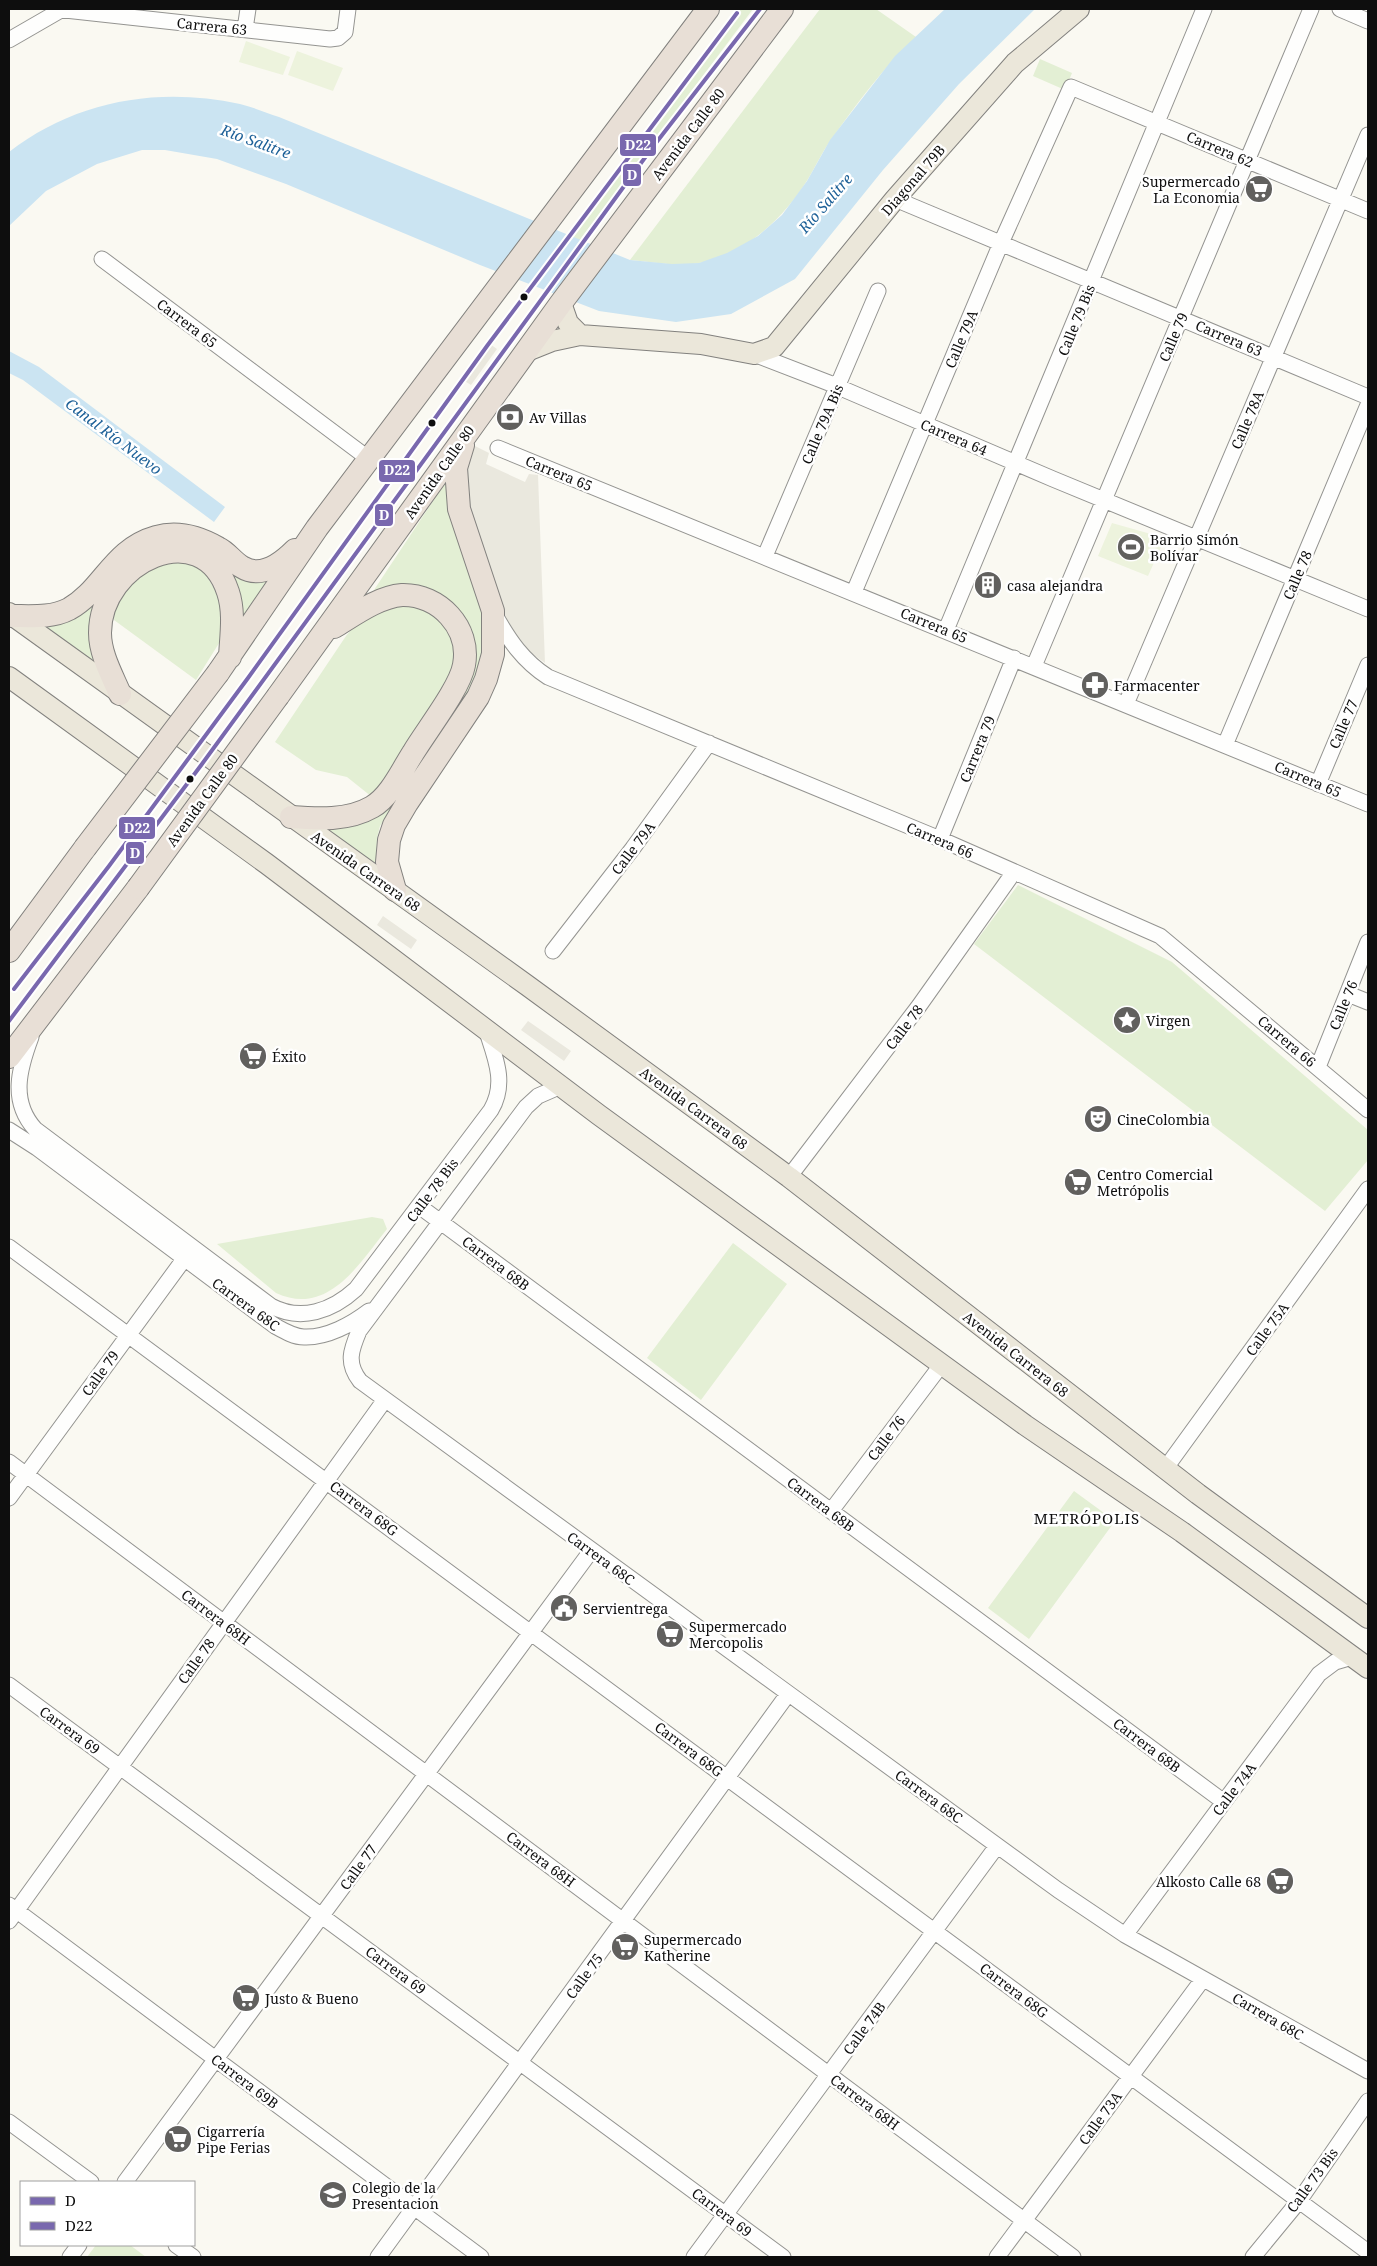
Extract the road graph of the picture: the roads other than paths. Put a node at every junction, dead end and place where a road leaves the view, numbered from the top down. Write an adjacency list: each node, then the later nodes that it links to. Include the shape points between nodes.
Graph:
1 (58, 9): 10 (street, Carrera 63); 13 (street)
2 (248, 9): 12 (street)
3 (348, 9): 12 (street, Carrera 63, via 345,32 338,38)
4 (708, 9): 37 (highway)
5 (782, 9): 25 (highway, Avenida Calle 80)
6 (1079, 9): 18 (main road, Diagonal 79B, via 1015,63)
7 (1204, 9): 15 (street, Calle 79 Bis)
8 (1311, 9): 17 (street, Calle 79)
9 (1340, 9): 11 (street)
10 (146, 14): 12 (street, Carrera 63)
11 (1368, 21)
12 (246, 29)
13 (9, 40)
14 (1071, 87): 15 (street, Carrera 62); 21 (street, Calle 79A)
15 (1157, 122): 17 (street, Carrera 62); 23 (street, Calle 79 Bis)
16 (1368, 135): 19 (street, Calle 78A)
17 (1247, 160): 19 (street, Carrera 62); 26 (street, Calle 79)
18 (895, 199): 21 (street, Carrera 63); 29 (main road, Diagonal 79B, via 781,341 764,352)
19 (1341, 200): 20 (street, Carrera 62); 30 (street, Calle 78A)
20 (1368, 211)
21 (1001, 243): 23 (street, Carrera 63); 34 (street, Calle 79A)
22 (102, 259): 37 (street, Carrera 65)
23 (1092, 281): 26 (street, Carrera 63); 38 (street, Calle 79 Bis)
24 (878, 291): 31 (street, Calle 79A Bis)
25 (561, 303): 27 (main road, via 565,317); 28 (highway, Avenida Calle 80)
26 (1181, 318): 30 (street, Carrera 63); 39 (street, Calle 79)
27 (580, 335): 28 (main road, Carrera 64); 29 (main road, Carrera 64, via 701,344)
28 (527, 351): 35 (highway, Avenida Calle 80)
29 (754, 354): 31 (street, Carrera 64)
30 (1274, 357): 32 (street, Carrera 63); 41 (street, Calle 78A)
31 (837, 386): 34 (street, Carrera 64); 42 (street, Calle 79A Bis)
32 (1368, 397)
33 (1368, 405): 43 (street, Calle 78)
34 (924, 425): 38 (street, Carrera 64); 44 (street, Calle 79A)
35 (465, 435): 46 (highway, via 456,468 459,509); 49 (highway, Avenida Calle 80)
36 (498, 448): 42 (street, Carrera 65)
37 (369, 459): 40 (highway)
38 (1016, 464): 39 (street, Carrera 64); 48 (street, Calle 79 Bis)
39 (1104, 500): 41 (street, Carrera 64); 53 (street, Calle 79)
40 (318, 528): 47 (highway, via 286,559 261,570 243,568 220,548 195,538 173,534 156,537 136,544 120,557 69,609 43,616); 51 (highway)
41 (1196, 538): 43 (street, Carrera 64); 56 (street, Calle 78A)
42 (765, 556): 44 (street, Carrera 65)
43 (1295, 579): 45 (street, Carrera 64); 58 (street, Calle 78)
44 (854, 592): 48 (street, Carrera 65)
45 (1368, 609)
46 (493, 611): 57 (street, Carrera 66, via 514,647 548,677); 64 (highway, via 493,654 478,697 394,825 387,862)
47 (11, 615): 55 (main road, Avenida Carrera 68)
48 (946, 630): 50 (street, Carrera 65)
49 (326, 631): 61 (highway, via 380,601 402,596 418,598 440,607 457,625 465,646 464,665 448,697 378,804 352,816); 70 (highway, Avenida Calle 80, bridge)
50 (1014, 658): 53 (street, Carrera 65); 62 (street, Carrera 79)
51 (224, 665): 55 (highway, via 231,604 219,573 204,560 189,554 161,552 130,569 116,584 101,616 102,650); 67 (highway, bridge)
52 (1368, 665): 59 (street, Calle 77)
53 (1034, 666): 56 (street, Carrera 65)
54 (9, 677): 71 (main road, via 267,864)
55 (120, 694): 61 (main road, Avenida Carrera 68)
56 (1126, 704): 58 (street, Carrera 65)
57 (709, 743): 62 (street, Carrera 66); 66 (street, Calle 79A)
58 (1225, 745): 59 (street, Carrera 65)
59 (1318, 784): 60 (street, Carrera 65)
60 (1368, 804)
61 (290, 818): 64 (main road, Avenida Carrera 68)
62 (940, 839): 63 (street, Carrera 66)
63 (1014, 872): 73 (street, Carrera 66, via 1160,936); 78 (street, Calle 78, via 930,991)
64 (395, 890): 78 (main road, Avenida Carrera 68)
65 (1368, 942): 68 (street, Calle 76)
66 (553, 951)
67 (9, 952)
68 (1348, 994): 69 (street); 73 (street, Calle 76)
69 (1368, 1002)
70 (39, 1018): 72 (highway, Avenida Calle 80); 77 (street, Carrera 68C, via 22,1061 19,1091 25,1116)
71 (486, 1029): 74 (main road); 80 (street, Calle 78 Bis, via 500,1079 497,1100)
72 (9, 1057)
73 (1318, 1067): 75 (street, Carrera 66)
74 (561, 1086): 81 (street, Calle 78 Bis, via 531,1102); 87 (main road)
75 (1368, 1110)
76 (9, 1130): 77 (street, Carrera 68C)
77 (49, 1149): 83 (street, Carrera 68C)
78 (789, 1178): 90 (main road, Avenida Carrera 68)
79 (1368, 1189): 90 (street, Calle 75A)
80 (419, 1206): 81 (street, Carrera 68B); 85 (street, Calle 78 Bis, via 352,1293 338,1304)
81 (440, 1222): 84 (street, Calle 78 Bis); 94 (street, Carrera 68B)
82 (9, 1247): 86 (street, Carrera 68G)
83 (188, 1253): 84 (street, Carrera 68C, via 275,1326 291,1335 305,1338 344,1327); 85 (street, Carrera 68C, via 271,1306 290,1314); 86 (street, Calle 79)
84 (379, 1303): 88 (street, Carrera 68C, via 359,1331 349,1360 360,1381)
85 (304, 1314)
86 (129, 1334): 91 (street, Calle 79); 92 (street, Carrera 68G)
87 (942, 1364): 94 (street, Calle 76); 99 (main road, via 1182,1532)
88 (384, 1401): 92 (street, Calle 78); 95 (street, Carrera 68C)
89 (9, 1462): 91 (street, Carrera 68H)
90 (1165, 1469): 96 (main road, Avenida Carrera 68)
91 (26, 1475): 93 (street, Calle 79); 97 (street, Carrera 68H)
92 (327, 1480): 97 (street, Calle 78); 98 (street, Carrera 68G)
93 (9, 1498)
94 (831, 1511): 105 (street, Carrera 68B)
95 (591, 1551): 98 (street, Calle 77); 101 (street, Carrera 68C)
96 (1368, 1618)
97 (224, 1623): 102 (street, Calle 78); 103 (street, Carrera 68H)
98 (531, 1632): 103 (street, Calle 77); 104 (street, Carrera 68G)
99 (1360, 1663): 105 (street, Calle 74A, via 1335,1662 1319,1674)
100 (9, 1685): 102 (street, Carrera 69)
101 (788, 1694): 104 (street, Calle 75); 106 (street, Carrera 68C)
102 (120, 1766): 107 (street, Calle 78); 108 (street, Carrera 69)
103 (427, 1774): 108 (street, Calle 77); 109 (street, Carrera 68H)
104 (728, 1778): 109 (street, Calle 75); 110 (street, Carrera 68G)
105 (1224, 1802): 111 (street, Calle 74A)
106 (997, 1846): 110 (street, Calle 74B); 111 (street, Carrera 68C)
107 (11, 1912): 113 (street, Carrera 69B)
108 (322, 1916): 113 (street, Calle 77); 114 (street, Carrera 69)
109 (624, 1922): 114 (street, Calle 75); 116 (street, Carrera 68H)
110 (935, 1931): 116 (street, Calle 74B); 117 (street, Carrera 68G)
111 (1125, 1934): 112 (street, Carrera 68C)
112 (1203, 1979): 115 (street, Carrera 68C); 117 (street, Calle 73A)
113 (216, 2059): 121 (street, Calle 77); 123 (street, Carrera 69B)
114 (521, 2062): 123 (street, Calle 75); 124 (street, Carrera 69)
115 (1368, 2071)
116 (829, 2075): 124 (street, Calle 74B); 125 (street, Carrera 68H)
117 (1131, 2076): 122 (street, Carrera 68G); 125 (street, Calle 73A)
118 (1368, 2101): 122 (street, Calle 73 Bis)
119 (9, 2122): 120 (street)
120 (89, 2181)
121 (126, 2181)
122 (1299, 2201): 128 (street, Carrera 68G); 137 (street, Calle 73 Bis)
123 (414, 2208): 131 (street, Calle 75); 132 (street, Carrera 69B)
124 (726, 2215): 133 (street, Calle 74B); 134 (street, Carrera 69)
125 (1024, 2221): 135 (street, Calle 73A); 136 (street, Carrera 68H)
126 (78, 2246): 129 (street)
127 (177, 2246): 130 (street)
128 (1368, 2252)
129 (70, 2257)
130 (192, 2257)
131 (378, 2257)
132 (480, 2257)
133 (694, 2257)
134 (783, 2257)
135 (997, 2257)
136 (1073, 2257)
137 (1254, 2257)

